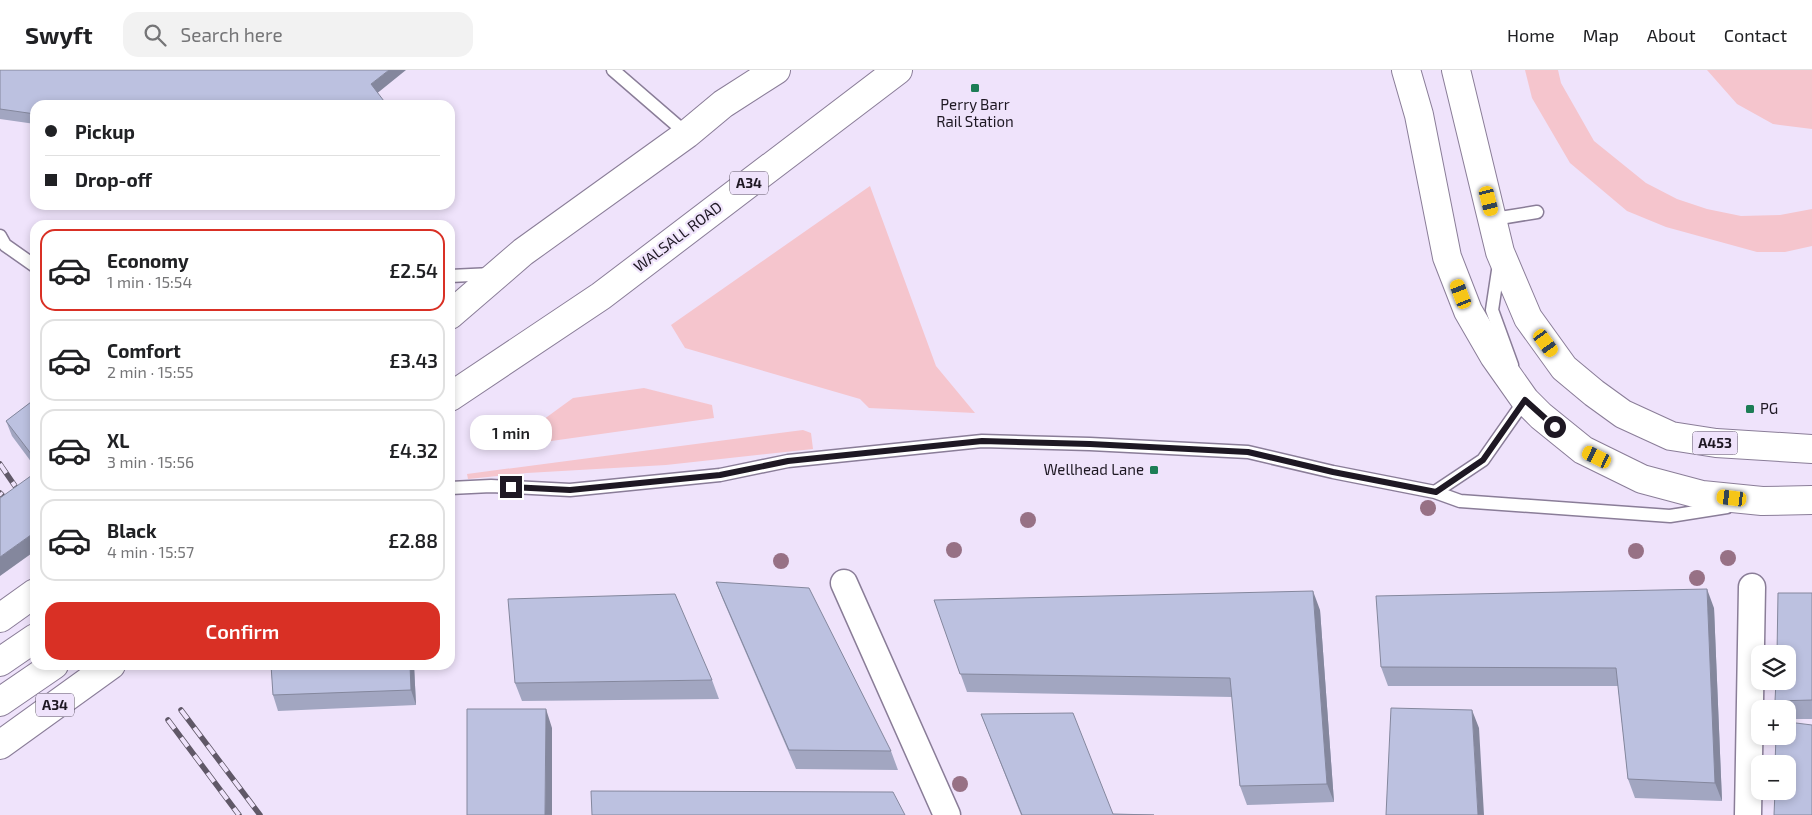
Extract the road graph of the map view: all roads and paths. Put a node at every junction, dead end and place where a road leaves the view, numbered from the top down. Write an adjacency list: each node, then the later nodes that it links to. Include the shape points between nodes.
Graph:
1 (613, 70): 6 (lane)
2 (775, 70): 6 (main road, via 723,104)
3 (898, 70): 15 (main road, WALSALL ROAD / A34, via 601,296)
4 (1406, 70): 16 (main road, via 1420,115 1447,258 1468,312)
5 (1456, 70): 8 (main road)
6 (687, 134): 12 (main road, via 523,252)
7 (1537, 212): 8 (lane)
8 (1494, 219): 10 (main road)
9 (0, 236): 11 (lane, via 5,245)
10 (1500, 252): 16 (lane, via 1492,310); 17 (main road, A453, via 1528,318 1564,368 1623,414 1671,436 1716,443)
11 (30, 262)
12 (498, 274): 13 (lane); 14 (main road)
13 (455, 276)
14 (455, 311)
15 (455, 394)
16 (1525, 400): 19 (lane, via 1483,460); 21 (main road, via 1582,450 1642,478 1702,495)
17 (1812, 449)
18 (455, 488): 19 (lane, via 570,490 720,475 788,461 982,441 1248,452)
19 (1436, 492): 21 (lane, via 1460,501 1670,516)
20 (1812, 500): 21 (main road)
21 (1762, 501)
22 (844, 583): 32 (street)
23 (1752, 587): 33 (street)
24 (30, 597): 25 (main road)
25 (0, 618)
26 (30, 641): 27 (main road)
27 (0, 662)
28 (47, 670): 30 (main road, A34)
29 (104, 670): 31 (main road, A34)
30 (0, 702)
31 (0, 745)
32 (948, 815)
33 (1748, 815)

